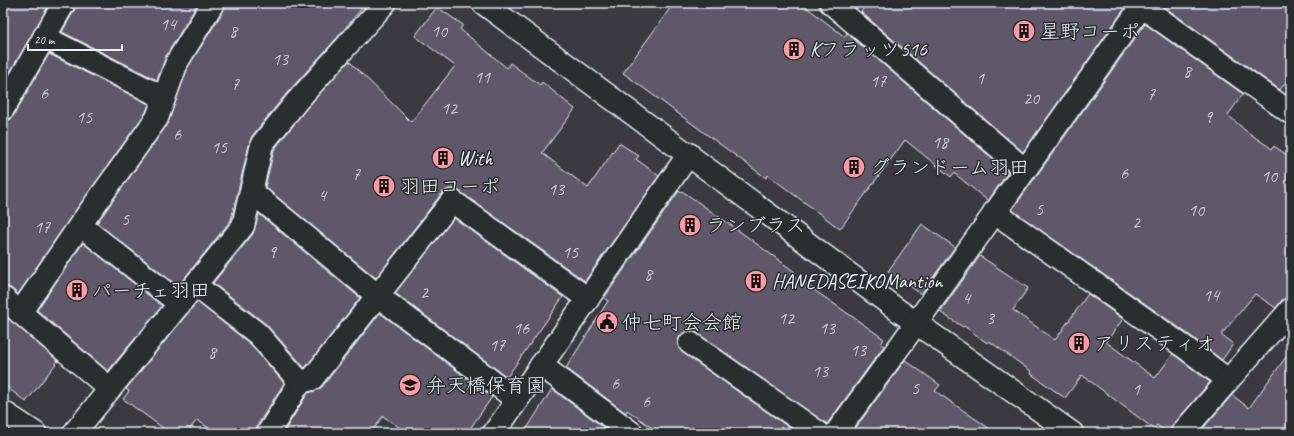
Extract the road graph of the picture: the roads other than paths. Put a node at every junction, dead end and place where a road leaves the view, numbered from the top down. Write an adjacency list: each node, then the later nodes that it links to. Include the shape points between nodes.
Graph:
1 (64, 3): 7 (street)
2 (213, 3): 8 (street, via 177,62)
3 (385, 3): 13 (street, via 262,144)
4 (482, 3): 11 (street)
5 (831, 3): 12 (street)
6 (1141, 4): 10 (street); 12 (street)
7 (44, 37): 8 (street); 9 (street)
8 (164, 98): 15 (street, via 157,118)
9 (3, 109)
10 (1291, 113)
11 (689, 154): 19 (street); 23 (street)
12 (1025, 170): 14 (street)
13 (252, 192): 16 (street, via 243,226); 17 (street)
14 (994, 212): 23 (street); 26 (street)
15 (80, 225): 20 (street); 22 (street)
16 (195, 285): 20 (street); 27 (street, via 258,334)
17 (378, 296): 19 (street, via 452,201); 27 (street, via 312,379); 29 (street)
18 (3, 298): 22 (street)
19 (588, 299): 25 (street)
20 (180, 304): 28 (street)
21 (1291, 309): 26 (street)
22 (20, 313): 28 (street)
23 (916, 323): 37 (street); 38 (street)
24 (690, 343): 36 (street)
25 (541, 365): 29 (street); 35 (street)
26 (1228, 380): 39 (street)
27 (300, 382): 31 (street)
28 (110, 389): 33 (street)
29 (516, 400): 34 (street)
30 (3, 412): 32 (street)
31 (270, 432)
32 (35, 433)
33 (74, 433)
34 (494, 433)
35 (632, 433)
36 (818, 433)
37 (836, 433)
38 (1072, 433)
39 (1182, 433)

